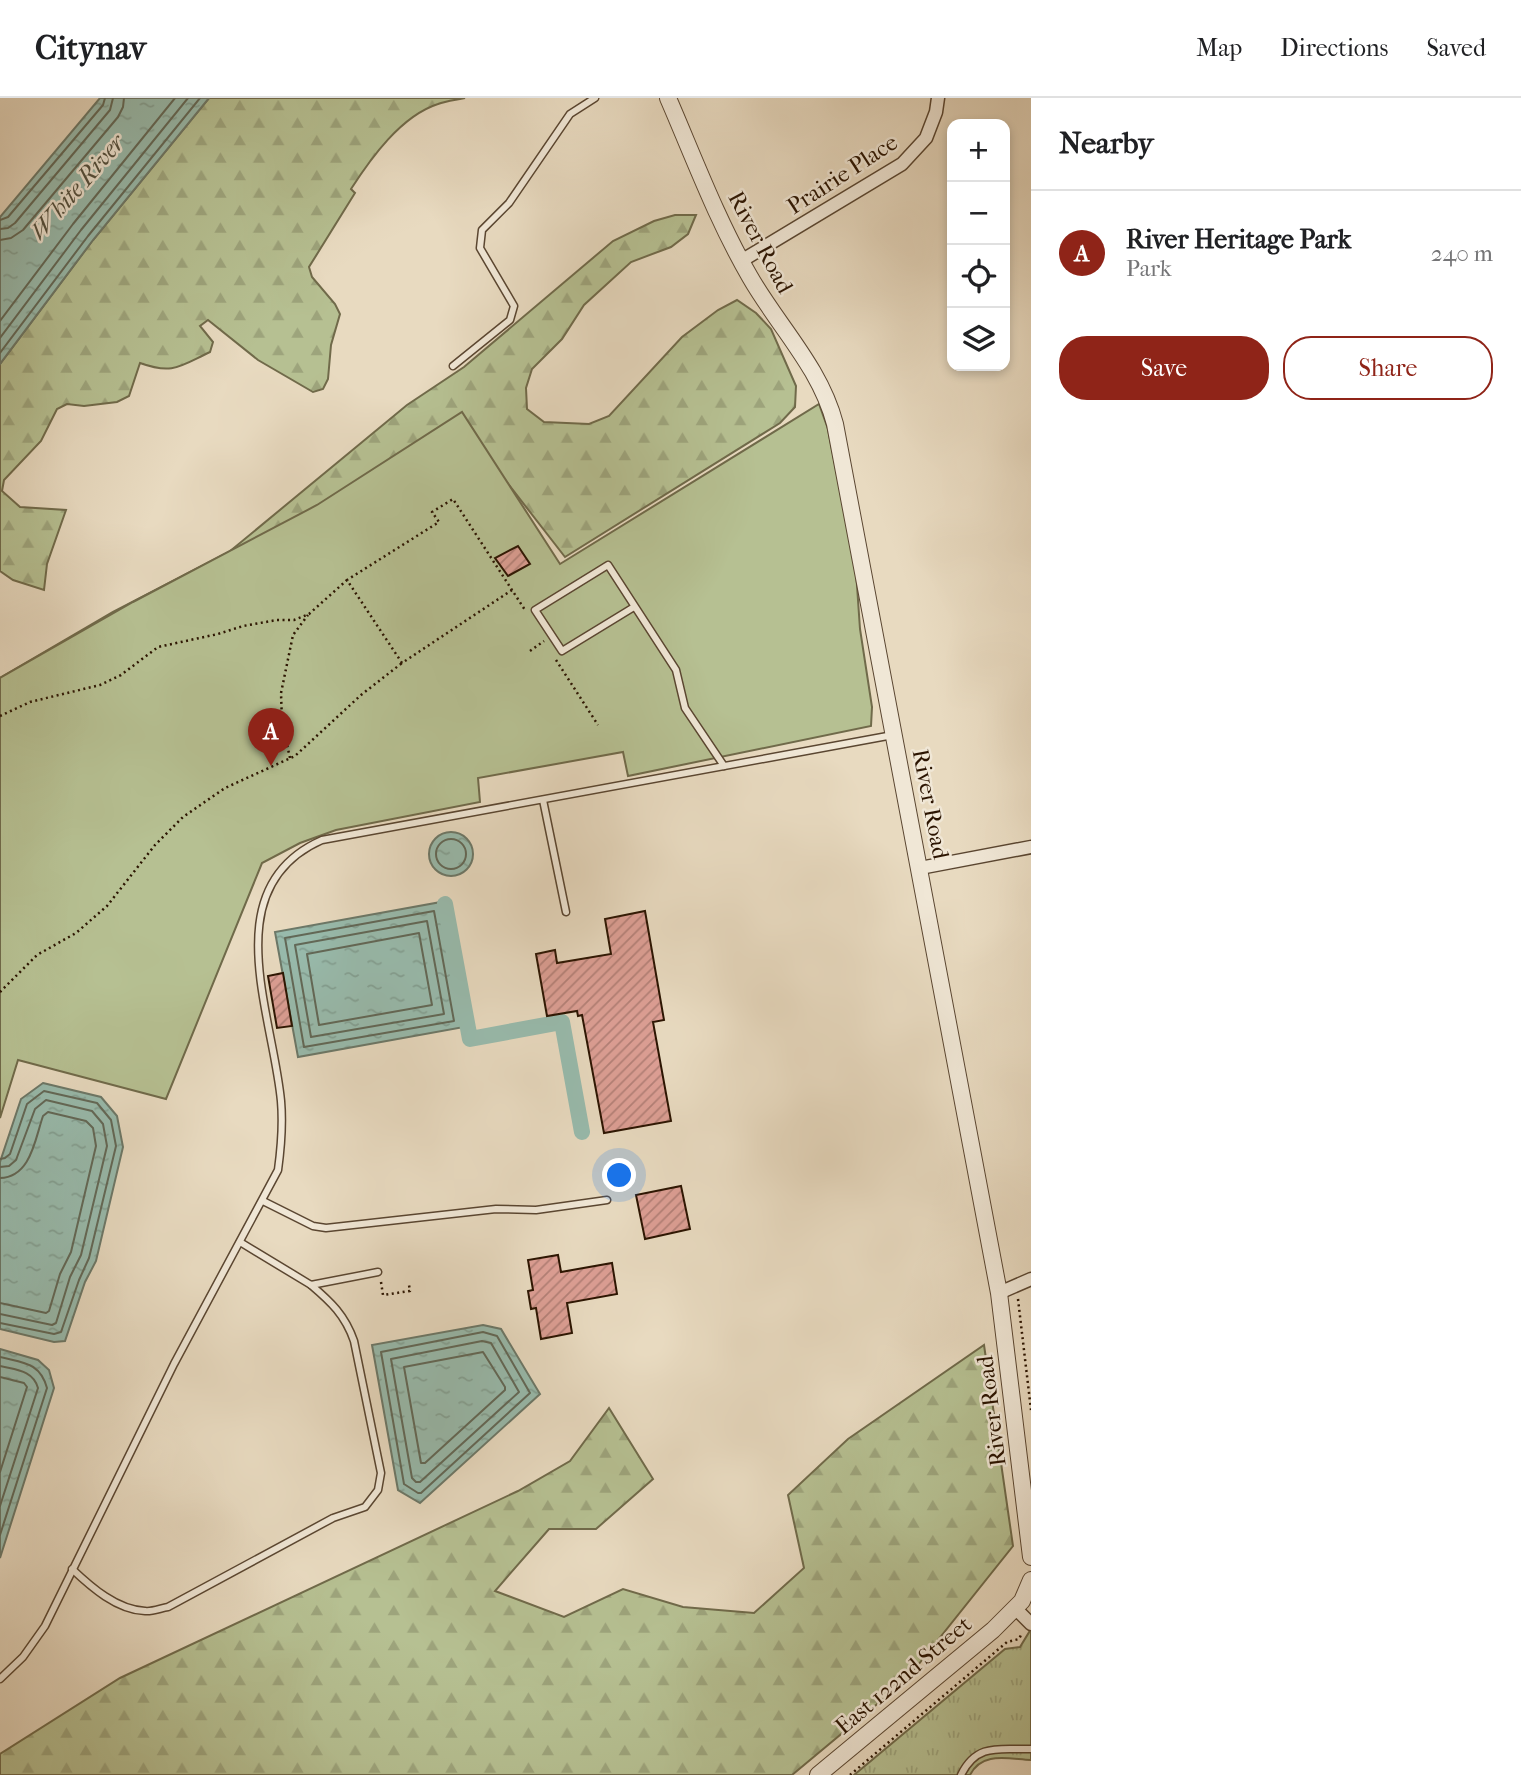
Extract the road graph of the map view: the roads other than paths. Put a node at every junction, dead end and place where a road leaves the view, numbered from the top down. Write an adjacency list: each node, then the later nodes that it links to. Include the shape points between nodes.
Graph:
1 (595, 98): 5 (lane, via 570,114 509,203 482,230 480,248 514,306 509,320)
2 (668, 98): 4 (street, River Road)
3 (938, 98): 4 (street, Prairie Place, via 926,138 902,164)
4 (741, 261): 7 (street, River Road, via 808,363 831,409)
5 (453, 366)
6 (635, 607): 6 (lane, via 608,565 535,610 562,651); 8 (lane, via 676,670 685,708)
7 (895, 735): 8 (lane); 11 (street, River Road)
8 (724, 766): 9 (lane)
9 (543, 800): 12 (lane); 14 (lane, via 322,840 278,872 261,907 258,930 282,1119 278,1170)
10 (1031, 847): 11 (street)
11 (920, 868): 19 (street, River Road)
12 (566, 912)
13 (607, 1200): 14 (lane, via 326,1228)
14 (262, 1201): 15 (lane)
15 (240, 1242): 18 (lane); 21 (lane)
16 (377, 1272): 18 (lane)
17 (1031, 1279): 19 (street)
18 (312, 1284): 21 (lane, via 334,1304 354,1341 381,1473 378,1490 365,1507 333,1518 168,1607 145,1611 126,1606 104,1596)
19 (999, 1293): 20 (street, River Road)
20 (1031, 1557)
21 (72, 1569): 25 (lane, via 34,1642)
22 (1031, 1580): 23 (street)
23 (1016, 1609): 24 (street); 27 (street, East 122nd Street)
24 (1030, 1623)
25 (0, 1679)
26 (1031, 1749): 28 (lane, via 985,1751 970,1760)
27 (818, 1775)
28 (961, 1775)

